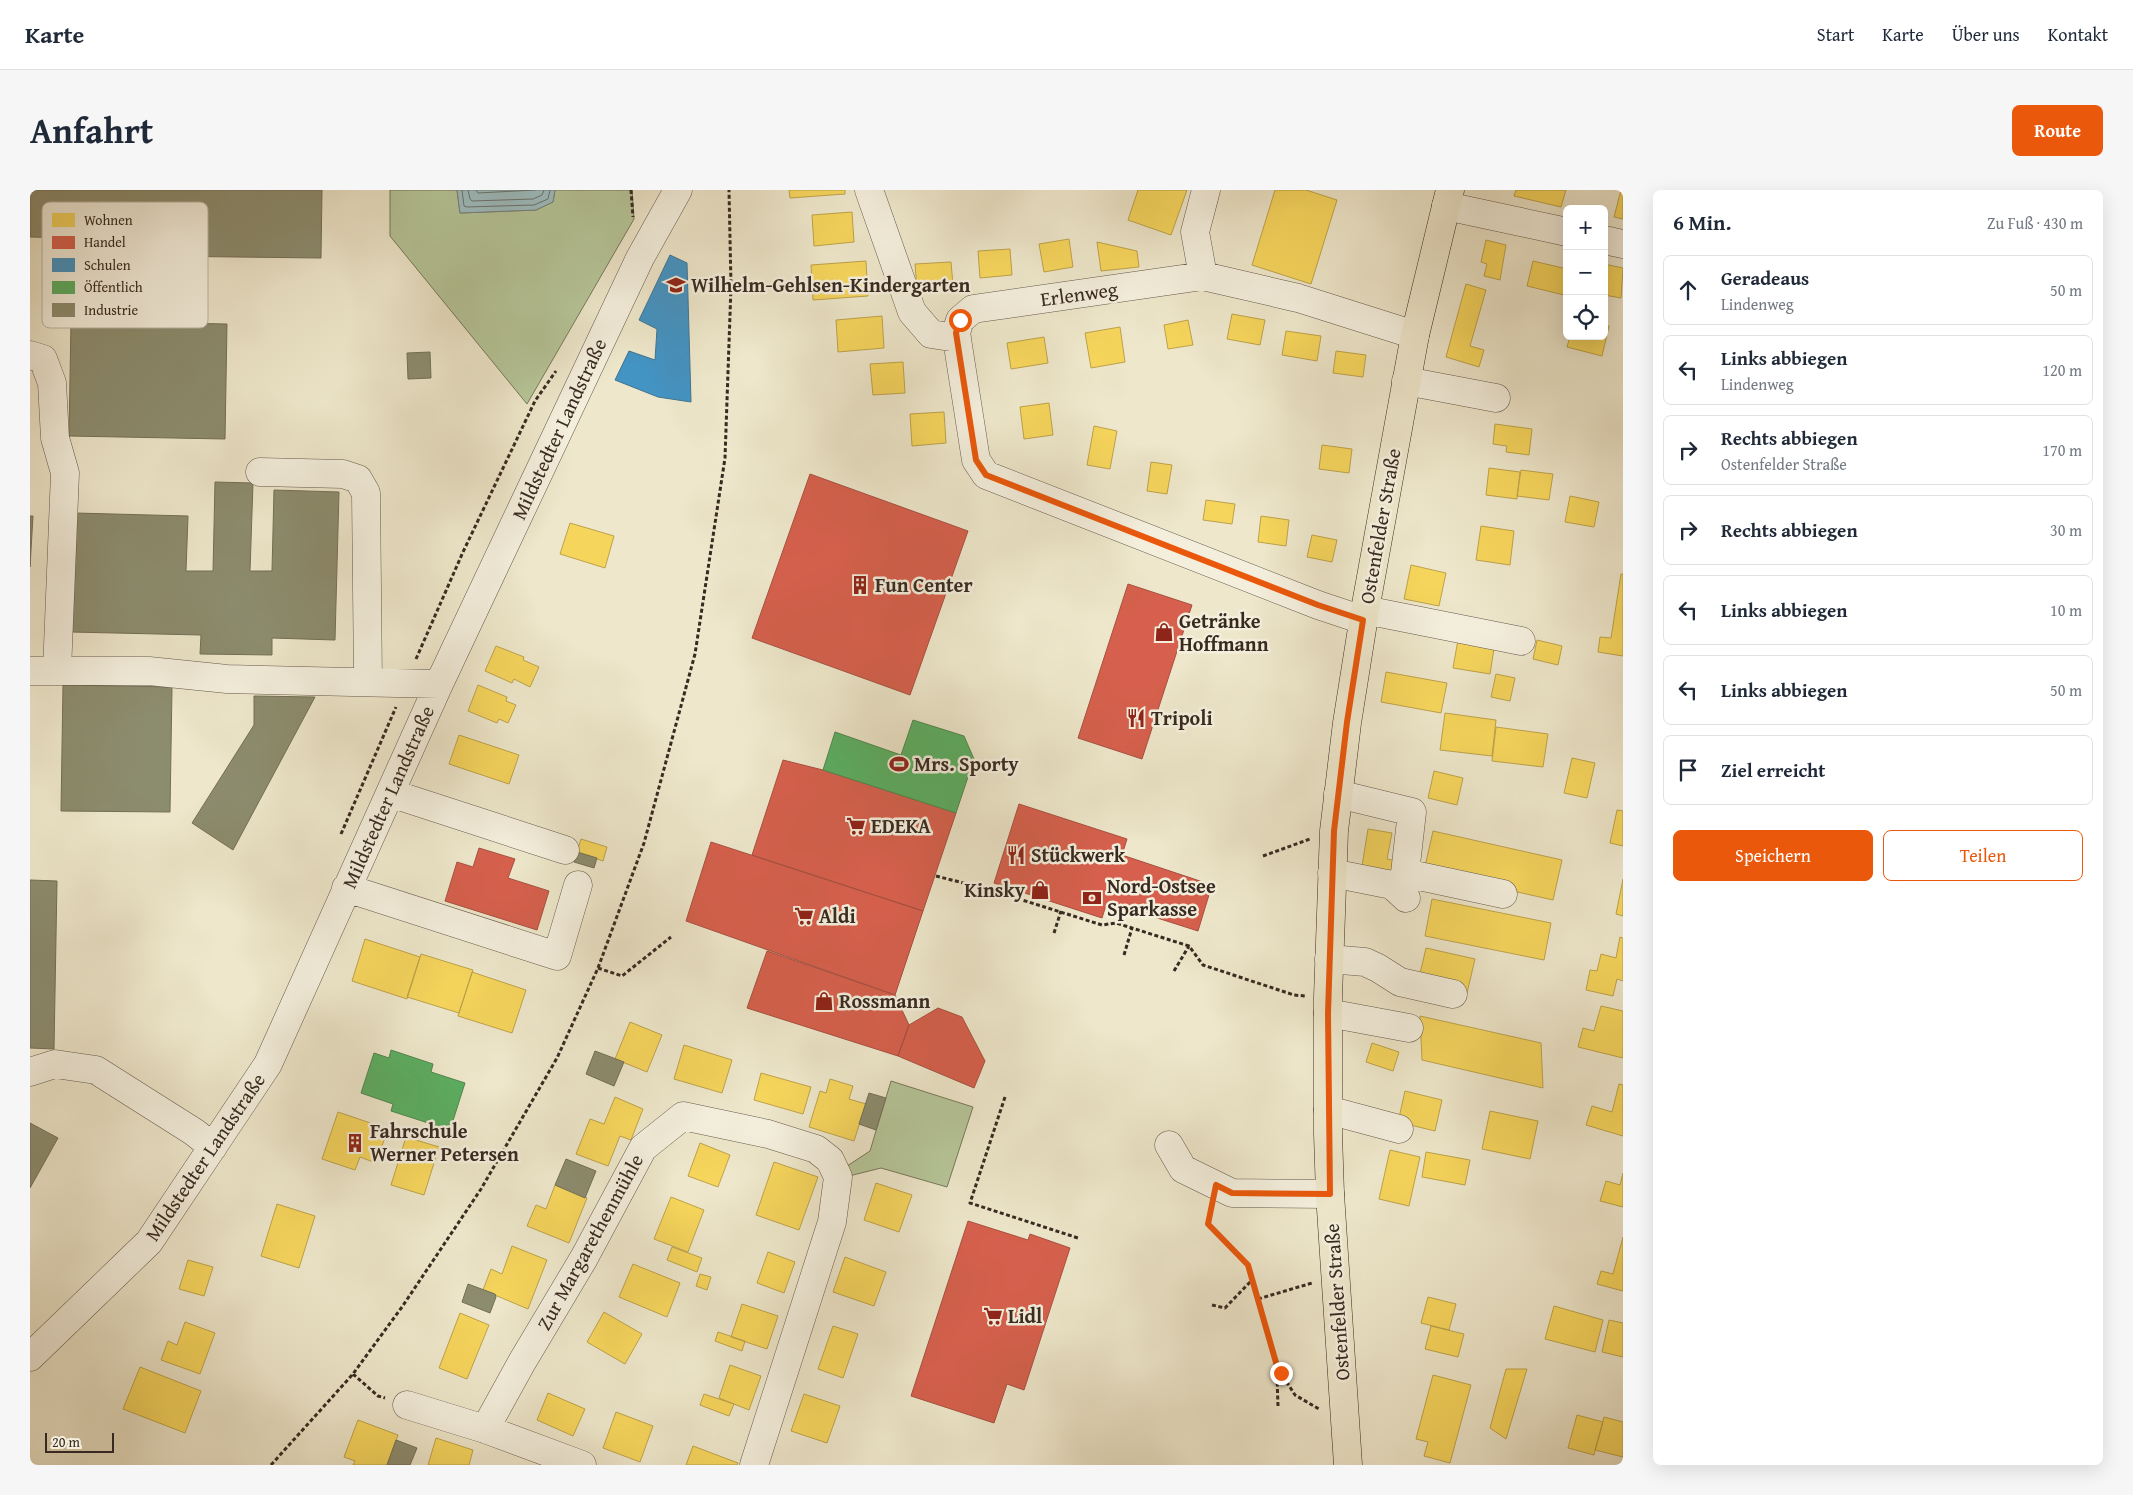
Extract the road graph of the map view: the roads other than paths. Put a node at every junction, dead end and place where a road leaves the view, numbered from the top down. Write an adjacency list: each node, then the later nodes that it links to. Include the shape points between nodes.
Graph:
1 (678, 190): 20 (street, Mildstedter Landstraße, via 640,258)
2 (869, 190): 9 (street, via 912,312 930,334)
3 (1206, 190): 8 (street, via 1195,232)
4 (1448, 198): 5 (street); 10 (main road, Ostenfelder Straße)
5 (1563, 231)
6 (1608, 241): 7 (street)
7 (1623, 244)
8 (1203, 276): 9 (street, Erlenweg, via 973,308); 10 (street, Erlenweg, via 1298,298)
9 (958, 329): 15 (street, via 976,460 986,475 1318,605)
10 (1415, 335): 12 (main road, Ostenfelder Straße)
11 (30, 355): 18 (street, via 43,359 52,383 55,438 66,473)
12 (1406, 382): 13 (street); 15 (main road, Ostenfelder Straße)
13 (1496, 398)
14 (260, 472): 19 (street, via 343,474 358,479 366,493)
15 (1364, 615): 16 (street); 22 (main road, Ostenfelder Straße)
16 (1520, 641)
17 (30, 671): 18 (street)
18 (57, 671): 19 (street, via 149,671 227,679)
19 (368, 682): 20 (street)
20 (438, 684): 21 (street, Mildstedter Landstraße)
21 (390, 793): 23 (street); 26 (street, Mildstedter Landstraße)
22 (1338, 794): 24 (main road, Ostenfelder Straße); 27 (street, via 1412,812 1405,873)
23 (565, 850)
24 (1332, 873): 28 (street, via 1392,885); 29 (main road, Ostenfelder Straße)
25 (578, 884): 26 (street, via 558,956)
26 (346, 888): 37 (street, Mildstedter Landstraße, via 268,1064)
27 (1503, 894)
28 (1406, 898)
29 (1329, 959): 30 (street, via 1365,962 1400,982); 31 (main road, Ostenfelder Straße)
30 (1453, 994)
31 (1328, 1005): 32 (street); 34 (main road, Ostenfelder Straße)
32 (1409, 1028)
33 (30, 1072): 37 (street, via 55,1064 96,1070)
34 (1328, 1110): 35 (street); 38 (main road, Ostenfelder Straße)
35 (1399, 1130)
36 (1169, 1145): 38 (street, via 1183,1169 1232,1193)
37 (213, 1147): 39 (street, Mildstedter Landstraße, via 149,1242)
38 (1330, 1194): 44 (main road, Ostenfelder Straße)
39 (30, 1357)
40 (407, 1404): 41 (street)
41 (485, 1429): 42 (street); 43 (street, Zur Margarethenmühle, via 643,1148 682,1116 768,1134 816,1149 830,1160 838,1177 832,1222)
42 (582, 1465)
43 (754, 1465)
44 (1348, 1465)

